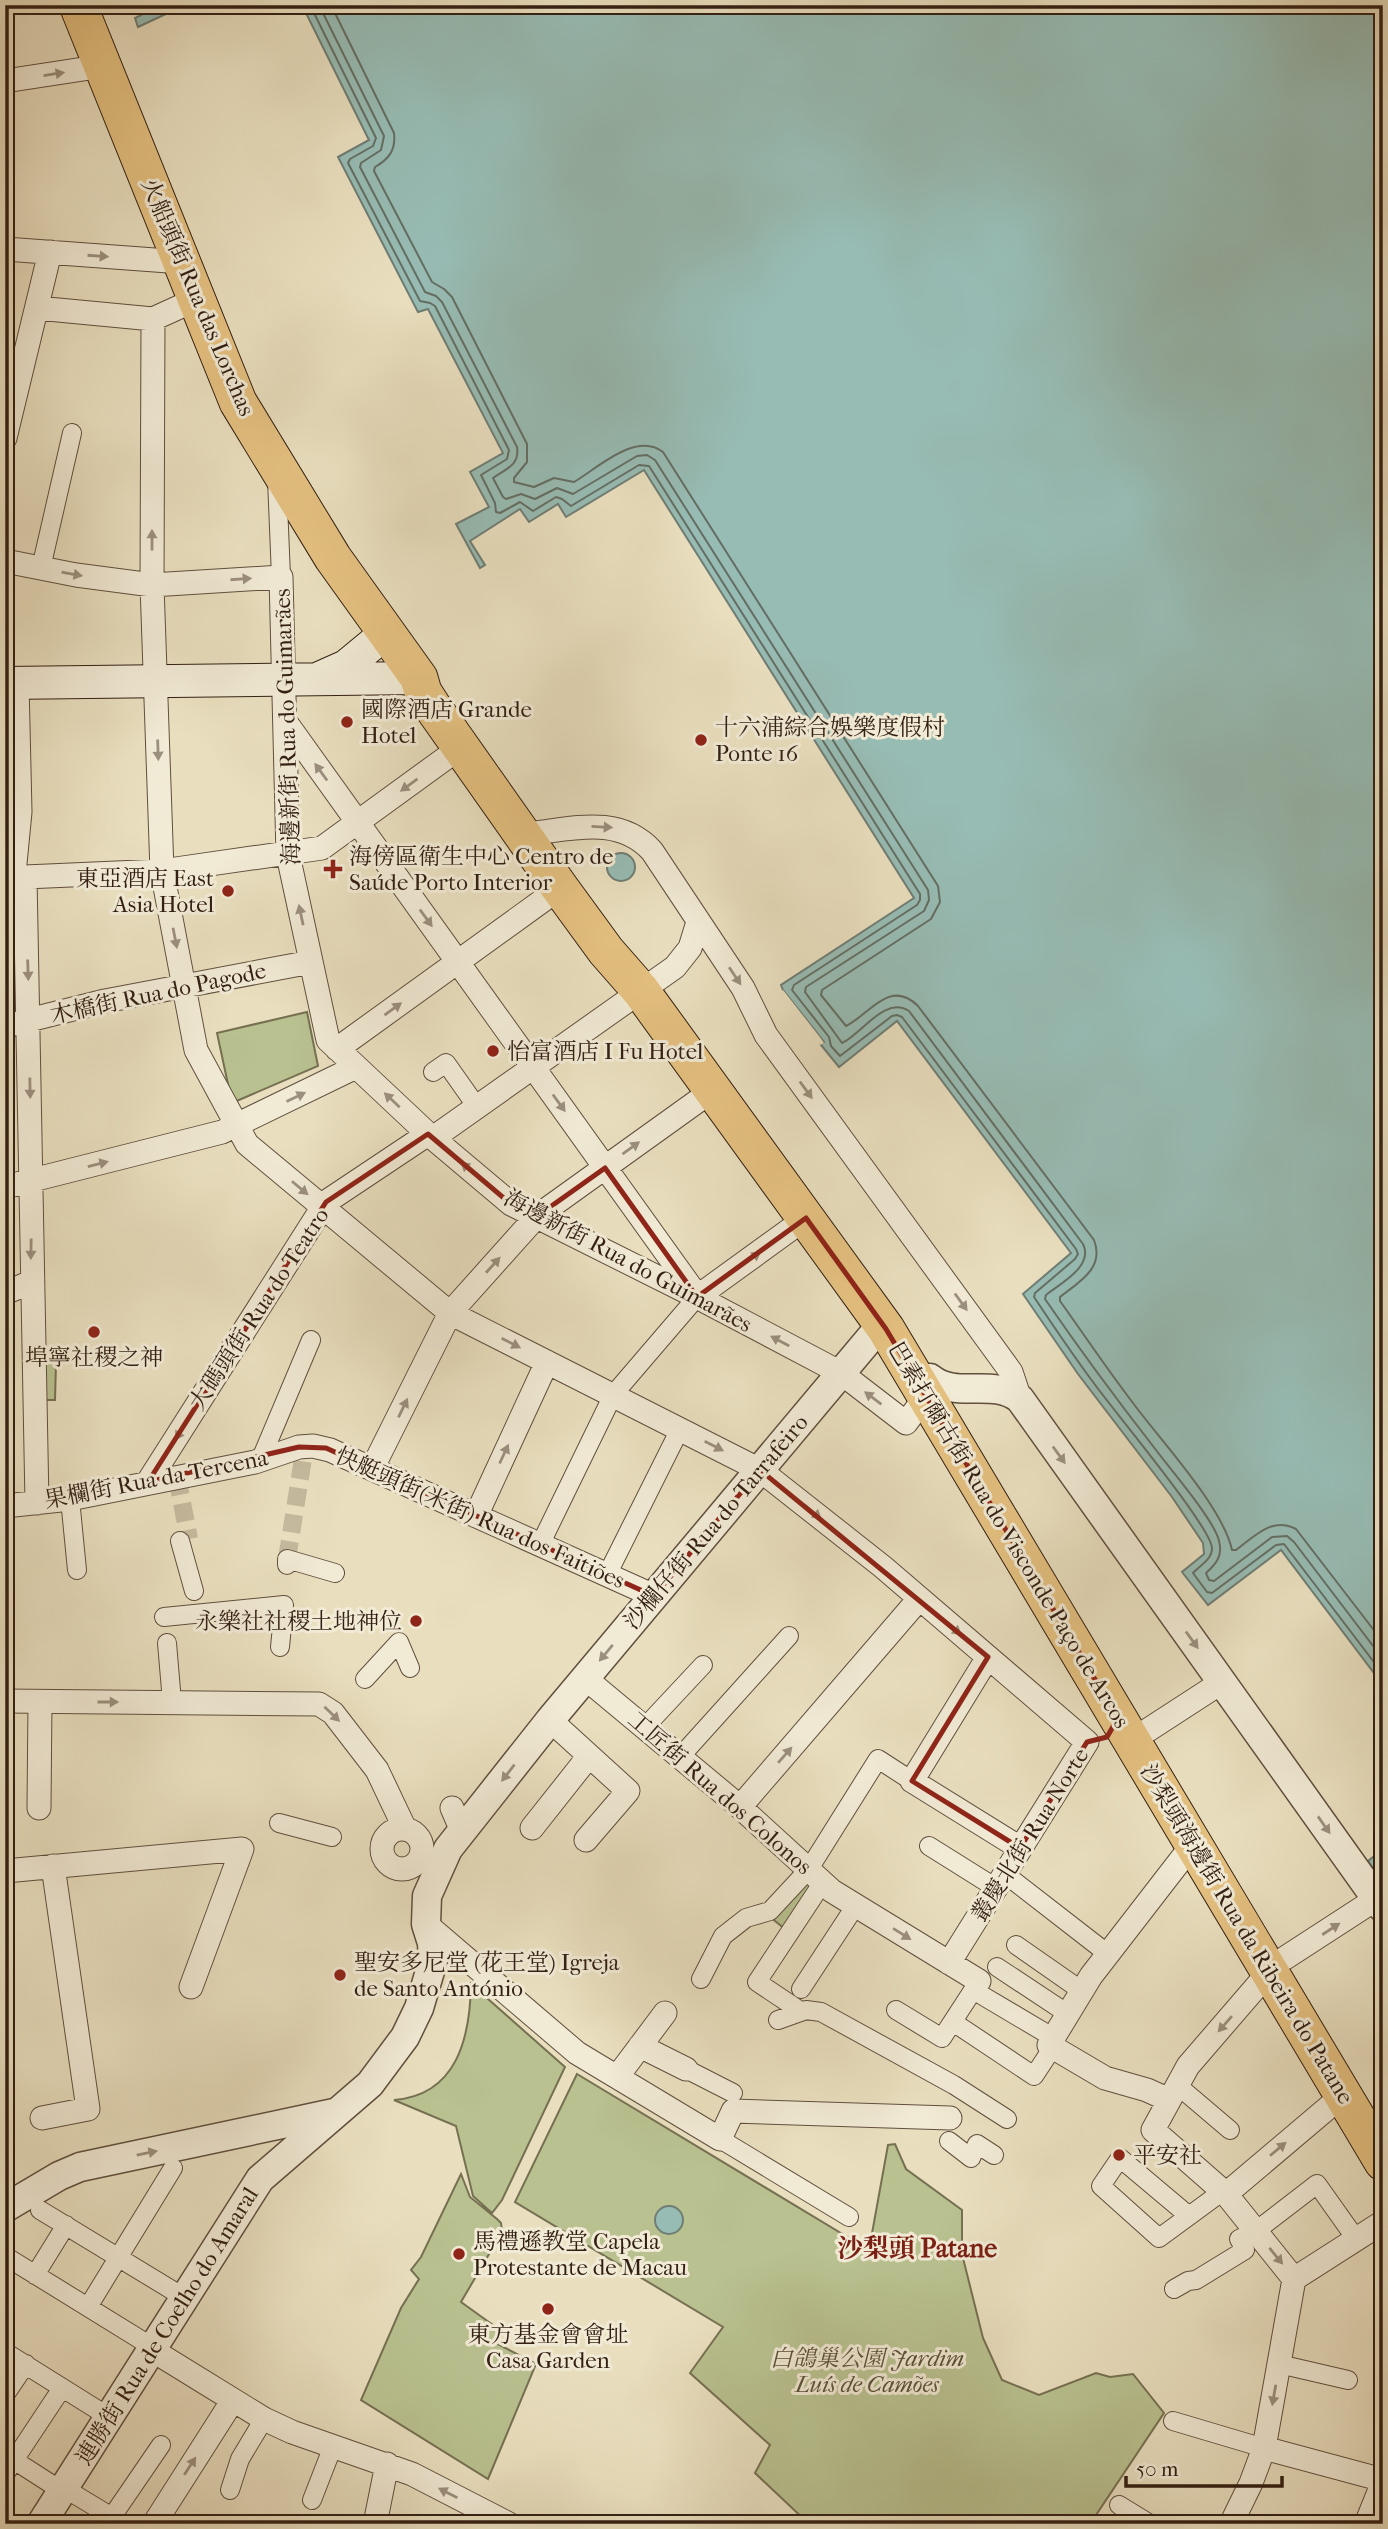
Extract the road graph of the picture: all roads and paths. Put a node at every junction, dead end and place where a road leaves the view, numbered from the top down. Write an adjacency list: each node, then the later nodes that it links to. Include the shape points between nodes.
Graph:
1 (78, 5): 2 (main road, 火船頭街 Rua das Lorchas)
2 (103, 66): 3 (street, one-way to 2); 6 (main road, 火船頭街 Rua das Lorchas)
3 (5, 81)
4 (5, 249): 5 (street)
5 (50, 253): 6 (street, one-way to 6); 8 (street)
6 (182, 262): 7 (main road, 火船頭街 Rua das Lorchas)
7 (197, 299): 9 (street); 13 (main road, 火船頭街 Rua das Lorchas, via 238,402)
8 (37, 308): 9 (street); 10 (street)
9 (153, 319): 17 (street, one-way to 9)
10 (9, 402): 12 (street)
11 (72, 433): 15 (street)
12 (5, 438)
13 (277, 467): 16 (street, 海邊新街 Rua do Guimarães); 18 (main road, 火船頭街 Rua das Lorchas)
14 (5, 561): 15 (street)
15 (41, 568): 17 (street, one-way to 17)
16 (281, 577): 17 (street, one-way to 16); 20 (street, 海邊新街 Rua do Guimarães)
17 (152, 585): 21 (street)
18 (386, 633): 19 (main road, 火船頭街 Rua das Lorchas); 20 (main road, via 346,666)
19 (419, 678): 20 (main road); 24 (main road, 巴素打爾古街 Rua do Visconde Paço de Arcos, via 423,692); 26 (main road, 巴素打爾古街 Rua do Visconde Paço de Arcos, via 442,702)
20 (297, 681): 21 (main road); 23 (street, 海邊新街 Rua do Guimarães)
21 (156, 682): 22 (main road); 28 (street, one-way to 28)
22 (11, 683): 29 (street, via 20,812)
23 (285, 721): 25 (street, one-way to 23); 27 (street, 海邊新街 Rua do Guimarães)
24 (461, 747): 25 (street, one-way to 25); 30 (main road, 巴素打爾古街 Rua do Visconde Paço de Arcos)
25 (358, 822): 27 (street, via 322,848); 34 (street, one-way to 34)
26 (535, 833): 31 (street, one-way to 31, via 600,826 634,836 652,851); 36 (main road, 巴素打爾古街 Rua do Visconde Paço de Arcos, via 616,945)
27 (288, 855): 28 (street); 33 (street, 海邊新街 Rua do Guimarães, one-way to 27)
28 (162, 871): 29 (street); 35 (street, one-way to 35)
29 (15, 875): 32 (street)
30 (560, 888): 34 (street); 36 (main road, 巴素打爾古街 Rua do Visconde Paço de Arcos)
31 (698, 922): 36 (street, 大碼頭街 Rua do Teatro, via 683,958); 63 (street, one-way to 63, via 743,988 766,1035 1011,1371)
32 (16, 933): 37 (street, one-way to 37)
33 (311, 962): 35 (street, 木橋街 Rua do Pagode); 39 (street, 海邊新街 Rua do Guimarães, via 328,1040)
34 (458, 962): 39 (street, one-way to 34); 41 (street)
35 (184, 986): 37 (street, 木橋街 Rua do Pagode); 45 (street, via 196,1050)
36 (641, 991): 41 (street, 大碼頭街 Rua do Teatro); 43 (main road, 巴素打爾古街 Rua do Visconde Paço de Arcos)
37 (29, 1020): 38 (street, 木橋街 Rua do Pagode); 48 (street, one-way to 48)
38 (5, 1026)
39 (337, 1049): 40 (street, 海邊新街 Rua do Guimarães)
40 (356, 1067): 45 (street, one-way to 40); 46 (street, 海邊新街 Rua do Guimarães, one-way to 40)
41 (533, 1067): 44 (street, 大碼頭街 Rua do Teatro); 47 (street, one-way to 47)
42 (433, 1072): 44 (street, via 446,1063)
43 (713, 1090): 47 (street, one-way to 43); 52 (main road, 巴素打爾古街 Rua do Visconde Paço de Arcos)
44 (477, 1107): 46 (street, 大碼頭街 Rua do Teatro)
45 (236, 1127): 48 (street, one-way to 45); 50 (street, one-way to 50, via 247,1144)
46 (430, 1136): 50 (street, 大碼頭街 Rua do Teatro); 51 (street, 海邊新街 Rua do Guimarães, one-way to 46, via 511,1204)
47 (605, 1168): 51 (street); 55 (street)
48 (32, 1181): 49 (street); 53 (street, one-way to 53)
49 (5, 1188)
50 (323, 1208): 56 (street); 69 (street, 大碼頭街 Rua do Teatro, one-way to 69)
51 (536, 1217): 55 (street, 海邊新街 Rua do Guimarães); 56 (street, one-way to 51)
52 (806, 1218): 55 (street, one-way to 52); 57 (main road, 巴素打爾古街 Rua do Visconde Paço de Arcos)
53 (31, 1282): 54 (street); 71 (street)
54 (5, 1293)
55 (697, 1297): 60 (street, 海邊新街 Rua do Guimarães, one-way to 55); 61 (street)
56 (450, 1313): 59 (street, one-way to 59); 67 (street, one-way to 56)
57 (884, 1326): 60 (street, 沙欄仔街 Rua do Tarrafeiro); 62 (main road, 巴素打爾古街 Rua do Visconde Paço de Arcos)
58 (311, 1340): 66 (street)
59 (547, 1362): 61 (street); 73 (street, one-way to 59)
60 (841, 1373): 62 (street, 海邊新街 Rua do Guimarães, one-way to 60); 68 (street, 沙欄仔街 Rua do Tarrafeiro)
61 (612, 1395): 64 (street); 75 (street)
62 (940, 1398): 63 (street, via 1002,1389); 98 (main road, 巴素打爾古街 Rua do Visconde Paço de Arcos); 98 (main road, 巴素打爾古街 Rua do Visconde Paço de Arcos, via 955,1444)
63 (1020, 1399): 92 (street, one-way to 92)
64 (680, 1429): 68 (street, one-way to 68); 79 (street)
65 (305, 1446): 66 (street, 果欄街 Rua da Tercena); 67 (street, 快艇頭街(米街) Rua dos Faitiões, via 330,1450)
66 (260, 1461): 69 (street, 果欄街 Rua da Tercena)
67 (372, 1469): 73 (street, 快艇頭街(米街) Rua dos Faitiões)
68 (760, 1470): 81 (street, 沙欄仔街 Rua do Tarrafeiro); 82 (street, one-way to 82)
69 (148, 1482): 70 (street, 果欄街 Rua da Tercena)
70 (70, 1499): 71 (street, 果欄街 Rua da Tercena); 77 (street)
71 (37, 1503): 72 (street, 果欄街 Rua da Tercena)
72 (5, 1506)
73 (476, 1516): 75 (street, 快艇頭街(米街) Rua dos Faitiões)
74 (180, 1541): 80 (street)
75 (540, 1545): 79 (street, 快艇頭街(米街) Rua dos Faitiões)
76 (286, 1565): 78 (street, via 287,1559)
77 (77, 1570)
78 (335, 1573)
79 (607, 1575): 81 (street, 快艇頭街(米街) Rua dos Faitiões)
80 (194, 1591)
81 (654, 1596): 90 (street, 沙欄仔街 Rua do Tarrafeiro, one-way to 90)
82 (919, 1599): 87 (street, one-way to 87); 103 (street, one-way to 82)
83 (164, 1616): 86 (street, via 284,1605)
84 (789, 1636): 101 (street)
85 (167, 1643): 95 (street)
86 (280, 1647)
87 (988, 1657): 99 (street); 102 (street)
88 (703, 1665): 97 (street)
89 (410, 1668): 91 (street, via 400,1642)
90 (585, 1678): 96 (street, 沙欄仔街 Rua do Tarrafeiro); 97 (street, 工匠街 Rua dos Colonos)
91 (365, 1679)
92 (1222, 1682): 98 (street, 叢慶北街 Rua Norte); 118 (street, one-way to 118)
93 (5, 1701): 94 (street)
94 (40, 1702): 95 (street, one-way to 95); 104 (street)
95 (172, 1702): 107 (street, one-way to 107, via 318,1704 333,1713 377,1770)
96 (550, 1720): 100 (street); 120 (street, 沙欄仔街 Rua do Tarrafeiro, one-way to 120, via 457,1820 427,1896)
97 (645, 1727): 101 (street, 工匠街 Rua dos Colonos)
98 (1133, 1730): 99 (street, 叢慶北街 Rua Norte); 110 (main road, 沙梨頭海邊街 Rua da Ribeira do Patane); 124 (main road, 沙梨頭海邊街 Rua da Ribeira do Patane)
99 (1087, 1742): 112 (street, 叢慶北街 Rua Norte)
100 (589, 1756): 106 (street); 109 (street, via 628,1791)
101 (680, 1757): 103 (street, 工匠街 Rua dos Colonos)
102 (912, 1781): 112 (street); 116 (street, via 878,1759)
103 (740, 1807): 116 (street, 工匠街 Rua dos Colonos)
104 (39, 1808)
105 (279, 1822): 108 (street)
106 (532, 1828)
107 (405, 1829): 114 (street, via 418,1836 422,1850 419,1860); 114 (street, via 387,1836 382,1851 388,1864)
108 (332, 1837)
109 (586, 1840)
110 (1193, 1844): 122 (street); 124 (main road, 沙梨頭海邊街 Rua da Ribeira do Patane)
111 (929, 1846): 117 (street)
112 (1020, 1848): 117 (street, 叢慶北街 Rua Norte)
113 (53, 1866): 115 (street); 127 (street, via 245,1849); 143 (street, via 88,2109)
114 (408, 1869): 120 (street)
115 (5, 1871)
116 (816, 1875): 119 (street, 工匠街 Rua dos Colonos); 125 (street, via 770,1911 746,1918 723,1937); 140 (street, via 757,1982 790,2014 821,2012)
117 (1000, 1881): 122 (street); 123 (street, 叢慶北街 Rua Norte)
118 (1380, 1903): 124 (street, one-way to 118)
119 (856, 1905): 123 (street, 工匠街 Rua dos Colonos, one-way to 123); 128 (street)
120 (426, 1917): 137 (street, via 577,2053); 142 (street, 連勝街 Rua de Coelho do Amaral, via 433,1961 419,2008 390,2060)
121 (1016, 1945): 129 (street)
122 (1108, 1954): 129 (street)
123 (949, 1963): 126 (street, 工匠街 Rua dos Colonos)
124 (1277, 1965): 138 (street, one-way to 138, via 1188,2066); 139 (main road, 沙梨頭海邊街 Rua da Ribeira do Patane); 146 (main road, 沙梨頭海邊街 Rua da Ribeira do Patane)
125 (701, 1979)
126 (983, 1980): 132 (street); 133 (street); 134 (street)
127 (191, 1987)
128 (801, 1989)
129 (1082, 1991): 132 (street)
130 (896, 2010): 133 (street, via 942,2038)
131 (665, 2014): 135 (street)
132 (1068, 2014): 134 (street)
133 (953, 2022): 134 (street, via 1034,2076)
134 (1052, 2043): 138 (street, via 1105,2078)
135 (640, 2046): 136 (street); 137 (street)
136 (686, 2069): 141 (street)
137 (617, 2077): 149 (street)
138 (1173, 2092): 147 (street); 155 (street, via 1153,2130)
139 (1343, 2095): 152 (main road, 沙梨頭海邊街 Rua da Ribeira do Patane); 155 (street, one-way to 139)
140 (972, 2096): 144 (street, via 960,2113); 145 (street)
141 (733, 2102): 144 (street); 149 (street)
142 (337, 2113): 148 (street); 154 (street, 連勝街 Rua de Coelho do Amaral)
143 (42, 2118)
144 (950, 2118)
145 (1007, 2119)
146 (1383, 2122)
147 (1230, 2130)
148 (241, 2133): 154 (street, via 257,2156); 156 (street, one-way to 148, via 80,2167)
149 (720, 2139): 159 (street)
150 (948, 2141): 151 (street, via 971,2158 977,2144)
151 (994, 2155)
152 (1383, 2162)
153 (173, 2168): 165 (street)
154 (260, 2179): 169 (street, 連勝街 Rua de Coelho do Amaral)
155 (1225, 2192): 158 (street); 162 (street)
156 (5, 2208)
157 (40, 2210): 161 (street)
158 (1189, 2216): 158 (street, via 1120,2158 1101,2186 1159,2238)
159 (849, 2217)
160 (1383, 2222): 163 (street)
161 (66, 2225): 165 (street); 166 (street)
162 (1256, 2231): 163 (street, via 1317,2184); 167 (street, one-way to 167); 168 (street, via 1239,2239 1245,2250)
163 (1356, 2239): 167 (street)
164 (5, 2256): 166 (street)
165 (118, 2258): 169 (street); 170 (street)
166 (35, 2275): 170 (street)
167 (1294, 2279): 174 (street)
168 (1174, 2289)
169 (185, 2298): 171 (street, 連勝街 Rua de Coelho do Amaral)
170 (88, 2307): 171 (street)
171 (153, 2349): 178 (street); 179 (street, 連勝街 Rua de Coelho do Amaral)
172 (5, 2351): 173 (street)
173 (26, 2364): 176 (street); 177 (street)
174 (1279, 2364): 175 (street); 184 (street, one-way to 184)
175 (1348, 2380)
176 (62, 2388): 179 (street); 185 (street)
177 (5, 2395)
178 (233, 2400): 180 (street); 194 (street, one-way to 178)
179 (109, 2417): 188 (street, 連勝街 Rua de Coelho do Amaral)
180 (264, 2419): 183 (street); 189 (street, via 240,2459)
181 (1173, 2421): 184 (street)
182 (161, 2445): 192 (street)
183 (333, 2446): 186 (street); 190 (street)
184 (1264, 2448): 187 (street); 198 (street)
185 (8, 2462): 188 (street)
186 (387, 2465): 195 (street); 196 (street, one-way to 186)
187 (1383, 2481): 199 (street)
188 (63, 2489): 192 (street); 193 (street, 連勝街 Rua de Coelho do Amaral)
189 (230, 2490)
190 (312, 2500)
191 (1119, 2505): 197 (street)
192 (109, 2521)
193 (41, 2524)
194 (154, 2524)
195 (375, 2524)
196 (509, 2524)
197 (1150, 2524)
198 (1231, 2524)
199 (1366, 2524)

